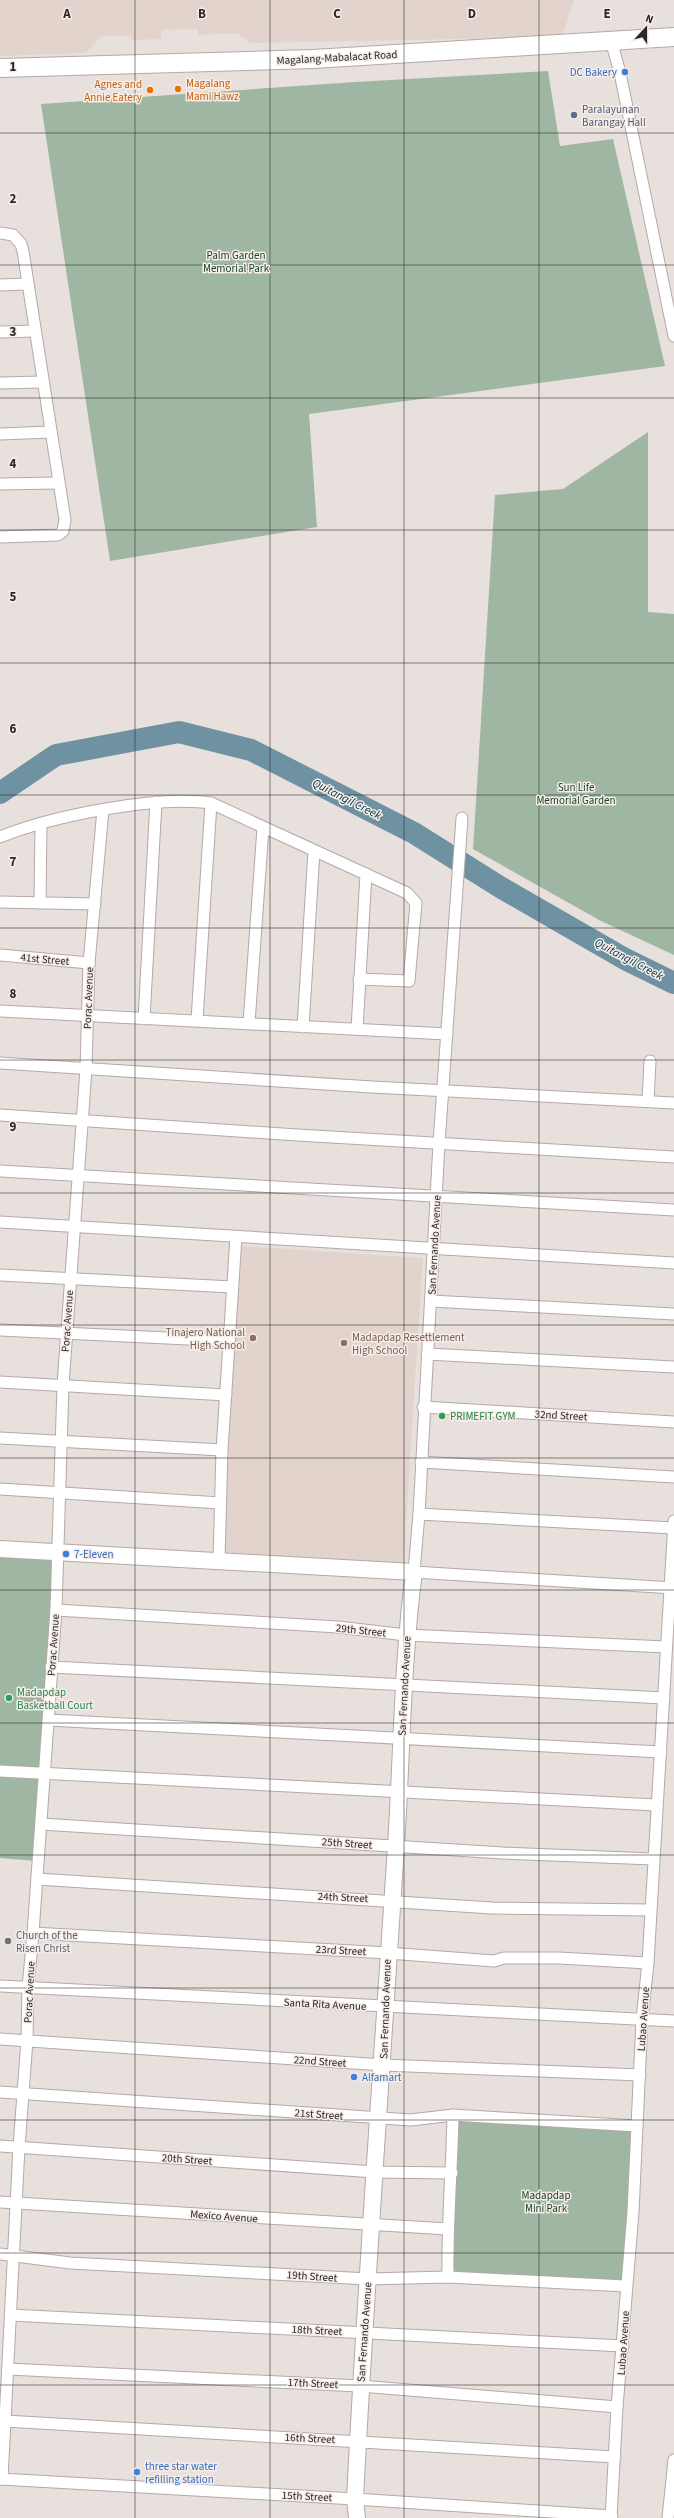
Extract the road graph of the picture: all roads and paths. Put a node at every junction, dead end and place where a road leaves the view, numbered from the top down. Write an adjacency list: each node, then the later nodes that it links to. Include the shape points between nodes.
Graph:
1 (674, 37): 2 (main road, Magalang-Mabalacat Road)
2 (611, 40): 3 (main road, Magalang-Mabalacat Road, via 313,59); 8 (street)
3 (0, 68)
4 (0, 233): 5 (street, via 13,235 21,244)
5 (27, 284): 6 (street); 7 (street)
6 (0, 285)
7 (34, 331): 9 (street); 10 (street)
8 (674, 331)
9 (0, 332)
10 (42, 382): 11 (street); 12 (street)
11 (0, 383)
12 (51, 432): 13 (street); 14 (street)
13 (0, 434)
14 (58, 483): 15 (street); 16 (street, via 65,520 61,533 50,536)
15 (0, 484)
16 (0, 537)
17 (156, 802): 18 (street); 19 (street); 34 (street)
18 (211, 803): 22 (street); 35 (street)
19 (103, 810): 21 (street); 28 (street, Porac Avenue)
20 (462, 818): 39 (street, San Fernando Avenue)
21 (41, 824): 23 (street); 27 (street)
22 (263, 828): 24 (street); 36 (street)
23 (0, 837)
24 (314, 851): 25 (street); 37 (street)
25 (366, 874): 31 (street); 31 (street, via 411,895 415,900 415,909 409,981)
26 (0, 902): 27 (street)
27 (40, 903): 28 (street)
28 (94, 904): 30 (street, Porac Avenue)
29 (0, 955): 30 (street, 41st Street)
30 (89, 963): 33 (street, Porac Avenue)
31 (359, 979): 38 (street)
32 (0, 1010): 33 (street)
33 (88, 1017): 34 (street); 42 (street, Porac Avenue)
34 (144, 1019): 35 (street)
35 (197, 1020): 36 (street)
36 (249, 1023): 37 (street)
37 (303, 1026): 38 (street)
38 (357, 1029): 39 (street)
39 (447, 1034): 43 (street, San Fernando Avenue)
40 (650, 1061): 44 (street)
41 (0, 1063): 42 (street)
42 (86, 1069): 43 (street); 47 (street, Porac Avenue)
43 (443, 1089): 44 (street); 48 (street, San Fernando Avenue)
44 (648, 1101): 45 (street)
45 (674, 1103)
46 (0, 1115): 47 (street)
47 (81, 1120): 48 (street); 51 (street, Porac Avenue)
48 (439, 1143): 49 (street); 52 (street, San Fernando Avenue)
49 (674, 1157)
50 (0, 1171): 51 (street)
51 (79, 1175): 52 (street); 55 (street, Porac Avenue)
52 (436, 1198): 53 (street); 57 (street, San Fernando Avenue)
53 (674, 1210)
54 (0, 1222): 55 (street)
55 (75, 1226): 56 (street); 60 (street, Porac Avenue)
56 (236, 1237): 57 (street); 61 (street)
57 (433, 1250): 58 (street); 62 (street, San Fernando Avenue)
58 (674, 1263)
59 (0, 1276): 60 (street)
60 (70, 1280): 61 (street); 65 (street, Porac Avenue)
61 (232, 1287): 66 (street)
62 (431, 1301): 63 (street); 67 (street, San Fernando Avenue)
63 (674, 1314)
64 (0, 1330): 65 (street)
65 (67, 1335): 66 (street); 70 (street, Porac Avenue)
66 (229, 1341): 71 (street)
67 (428, 1354): 68 (street); 72 (street, San Fernando Avenue)
68 (674, 1367)
69 (0, 1382): 70 (street)
70 (63, 1385): 71 (street); 75 (street, Porac Avenue)
71 (226, 1395): 76 (street)
72 (423, 1407): 73 (street, 32nd Street); 77 (street, San Fernando Avenue)
73 (674, 1422)
74 (0, 1438): 75 (street)
75 (61, 1442): 76 (street); 80 (street, Porac Avenue)
76 (222, 1450): 81 (street)
77 (421, 1462): 78 (street); 82 (street, San Fernando Avenue)
78 (674, 1476)
79 (0, 1489): 80 (street)
80 (58, 1492): 81 (street); 85 (street, Porac Avenue)
81 (220, 1503): 86 (street)
82 (419, 1514): 83 (street); 87 (street, San Fernando Avenue)
83 (674, 1524): 88 (street, Lubao Avenue)
84 (0, 1549): 85 (main road)
85 (58, 1552): 86 (main road); 89 (street, Porac Avenue)
86 (219, 1560): 87 (main road)
87 (414, 1572): 88 (street); 90 (main road, San Fernando Avenue)
88 (671, 1588): 91 (street, Lubao Avenue)
89 (56, 1610): 90 (street, 29th Street, via 338,1627); 92 (street, Porac Avenue)
90 (406, 1635): 91 (street, 29th Street); 93 (main road, San Fernando Avenue)
91 (666, 1647): 94 (street, Lubao Avenue)
92 (51, 1667): 93 (street); 95 (street, Porac Avenue)
93 (405, 1684): 94 (street); 96 (main road, San Fernando Avenue)
94 (664, 1698): 97 (street, Lubao Avenue)
95 (48, 1720): 96 (street); 99 (street, Porac Avenue)
96 (401, 1738): 97 (street); 100 (main road, San Fernando Avenue)
97 (660, 1752): 101 (street, Lubao Avenue)
98 (0, 1770): 99 (street)
99 (45, 1774): 100 (street); 102 (street, Porac Avenue)
100 (399, 1791): 101 (street); 103 (main road, San Fernando Avenue)
101 (656, 1805): 104 (street, Lubao Avenue)
102 (42, 1824): 103 (street, 25th Street); 105 (street, Porac Avenue)
103 (396, 1846): 104 (street, 25th Street); 106 (main road, San Fernando Avenue)
104 (654, 1859): 107 (street, Lubao Avenue)
105 (37, 1879): 106 (street, 24th Street); 108 (street, Porac Avenue)
106 (392, 1900): 107 (street, 24th Street, via 492,1908); 109 (main road, San Fernando Avenue)
107 (650, 1910): 110 (street, Lubao Avenue)
108 (33, 1933): 109 (street, 23rd Street); 112 (street, Porac Avenue)
109 (388, 1953): 110 (street, 23rd Street, via 494,1961 504,1958 559,1958); 113 (main road, San Fernando Avenue)
110 (648, 1963): 114 (street, Lubao Avenue)
111 (0, 1986): 112 (street, Santa Rita Avenue)
112 (28, 1988): 113 (street, Santa Rita Avenue); 117 (street, Porac Avenue)
113 (384, 2007): 114 (street, Santa Rita Avenue); 118 (main road, San Fernando Avenue)
114 (642, 2019): 115 (street, Santa Rita Avenue); 119 (street, Lubao Avenue)
115 (674, 2021)
116 (0, 2039): 117 (street, 22nd Street)
117 (27, 2040): 118 (street, 22nd Street); 121 (street, Porac Avenue)
118 (383, 2065): 119 (street, 22nd Street); 123 (main road, San Fernando Avenue)
119 (640, 2075): 124 (street, Lubao Avenue)
120 (0, 2092): 121 (street, 21st Street)
121 (22, 2094): 123 (street, 21st Street); 126 (street, Porac Avenue)
122 (453, 2115): 123 (street, 21st Street, via 411,2120); 124 (street, 21st Street); 128 (street)
123 (378, 2118): 127 (main road, San Fernando Avenue)
124 (637, 2126): 137 (street, Lubao Avenue)
125 (0, 2146): 126 (street, 20th Street)
126 (18, 2147): 127 (street, 20th Street); 130 (street, Porac Avenue)
127 (375, 2172): 128 (street, 20th Street); 131 (main road, San Fernando Avenue)
128 (452, 2173): 132 (street)
129 (0, 2202): 130 (street, Mexico Avenue)
130 (17, 2203): 131 (street, Mexico Avenue); 134 (street, Porac Avenue)
131 (370, 2226): 132 (street, Mexico Avenue); 136 (main road, San Fernando Avenue)
132 (448, 2229): 135 (street)
133 (0, 2254): 134 (street, 19th Street)
134 (13, 2255): 136 (street, 19th Street, via 70,2263); 138 (street, Porac Avenue)
135 (448, 2277): 136 (street, 19th Street); 137 (street, 19th Street)
136 (368, 2279): 140 (main road, San Fernando Avenue)
137 (626, 2286): 141 (street, Lubao Avenue)
138 (10, 2315): 139 (street, Porac Avenue); 140 (street, 18th Street)
139 (5, 2327): 142 (street, Porac Avenue)
140 (363, 2332): 141 (street, 18th Street); 143 (main road, San Fernando Avenue)
141 (623, 2346): 144 (street, Lubao Avenue)
142 (8, 2369): 143 (street, 17th Street); 145 (street, Porac Avenue)
143 (360, 2386): 144 (street, 17th Street); 146 (main road, San Fernando Avenue)
144 (617, 2407): 147 (street, Lubao Avenue)
145 (5, 2421): 146 (street, 16th Street); 149 (street, Porac Avenue)
146 (358, 2440): 147 (street, 16th Street); 150 (main road, San Fernando Avenue)
147 (615, 2457): 152 (street, Lubao Avenue)
148 (674, 2466): 151 (street)
149 (1, 2479): 150 (street, 15th Street)
150 (355, 2499): 152 (street, 15th Street); 153 (main road, San Fernando Avenue)
151 (670, 2514)
152 (612, 2517)
153 (357, 2518)

